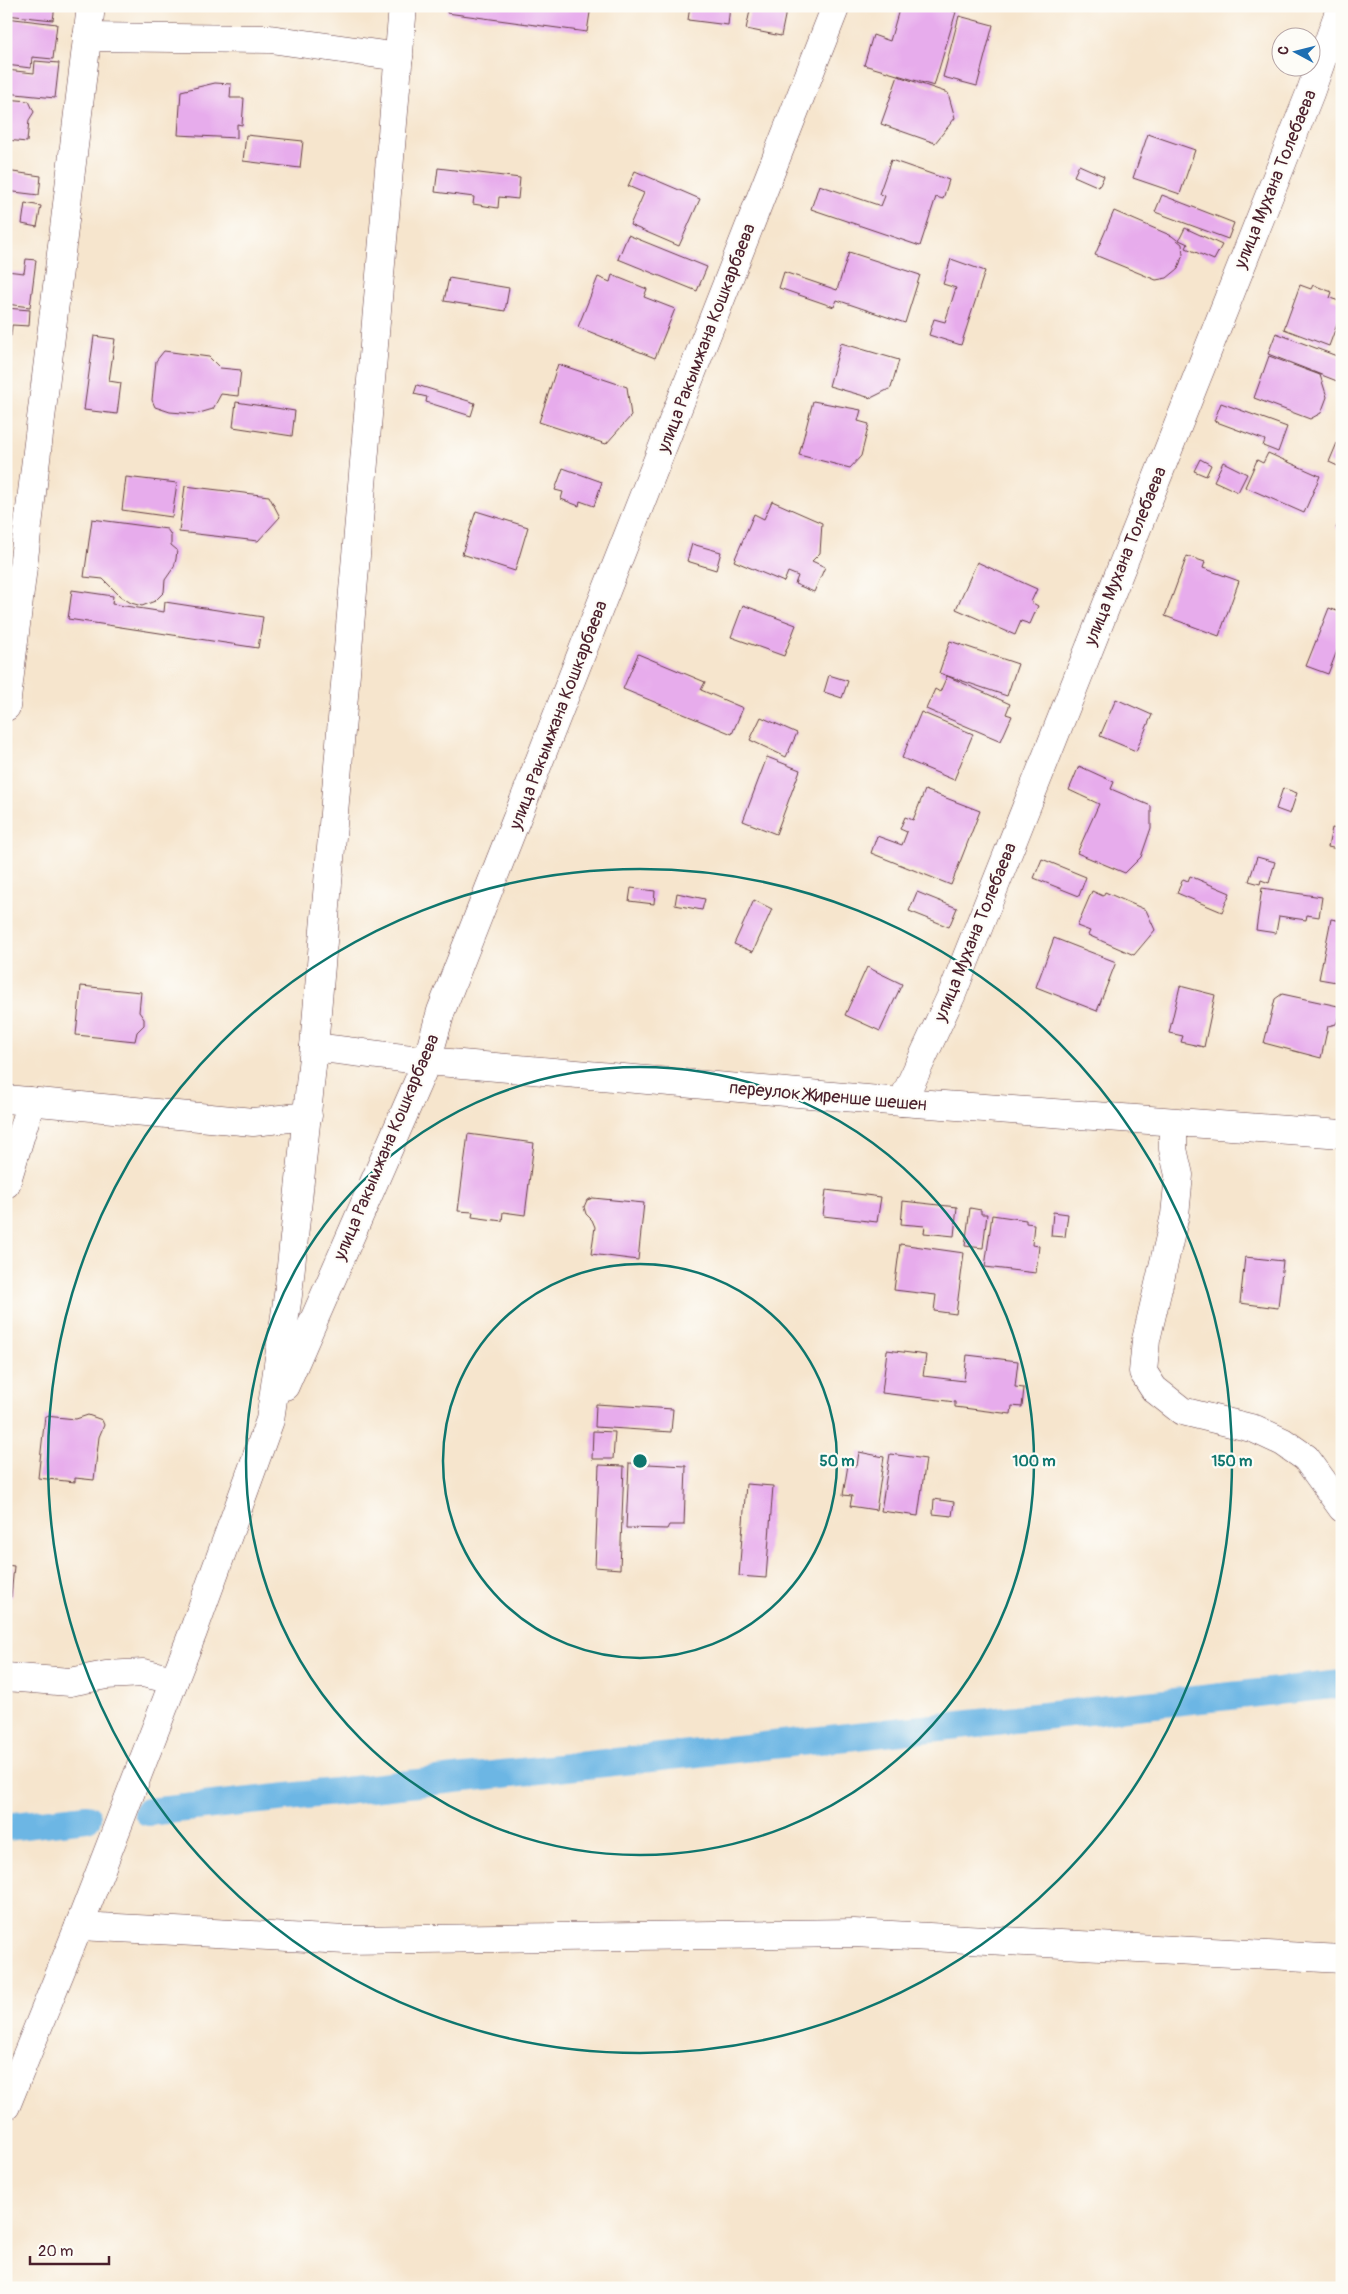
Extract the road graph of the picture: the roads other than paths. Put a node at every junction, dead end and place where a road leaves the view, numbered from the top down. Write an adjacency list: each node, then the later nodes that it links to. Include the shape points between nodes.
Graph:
1 (91, 6): 5 (street)
2 (403, 6): 6 (street)
3 (836, 6): 9 (street, улица Ракымжана Кошкарбаева, via 441,1012)
4 (1341, 6): 11 (street, улица Мухана Толебаева, via 1310,93 952,994)
5 (87, 36): 6 (street, via 270,39); 7 (street)
6 (399, 57): 8 (street)
7 (6, 707)
8 (314, 1047): 9 (street, переулок Жиренше шешен); 12 (street)
9 (426, 1061): 11 (street, переулок Жиренше шешен); 16 (street, улица Ракымжана Кошкарбаева)
10 (19, 1100): 12 (street, via 254,1122); 15 (street)
11 (902, 1102): 13 (street, переулок Жиренше шешен)
12 (308, 1116): 16 (street)
13 (1173, 1123): 14 (street, переулок Жиренше шешен); 17 (street, via 1173,1150 1179,1175 1175,1216 1146,1340 1143,1372 1154,1389 1182,1411 1256,1429 1283,1442 1306,1458)
14 (1342, 1134)
15 (6, 1184)
16 (270, 1420): 19 (street)
17 (1342, 1508)
18 (6, 1677): 19 (street, via 70,1682 106,1675 142,1674)
19 (174, 1680): 20 (street)
20 (79, 1926): 21 (street, via 346,1940 854,1933); 22 (street)
21 (1342, 1959)
22 (6, 2106)

